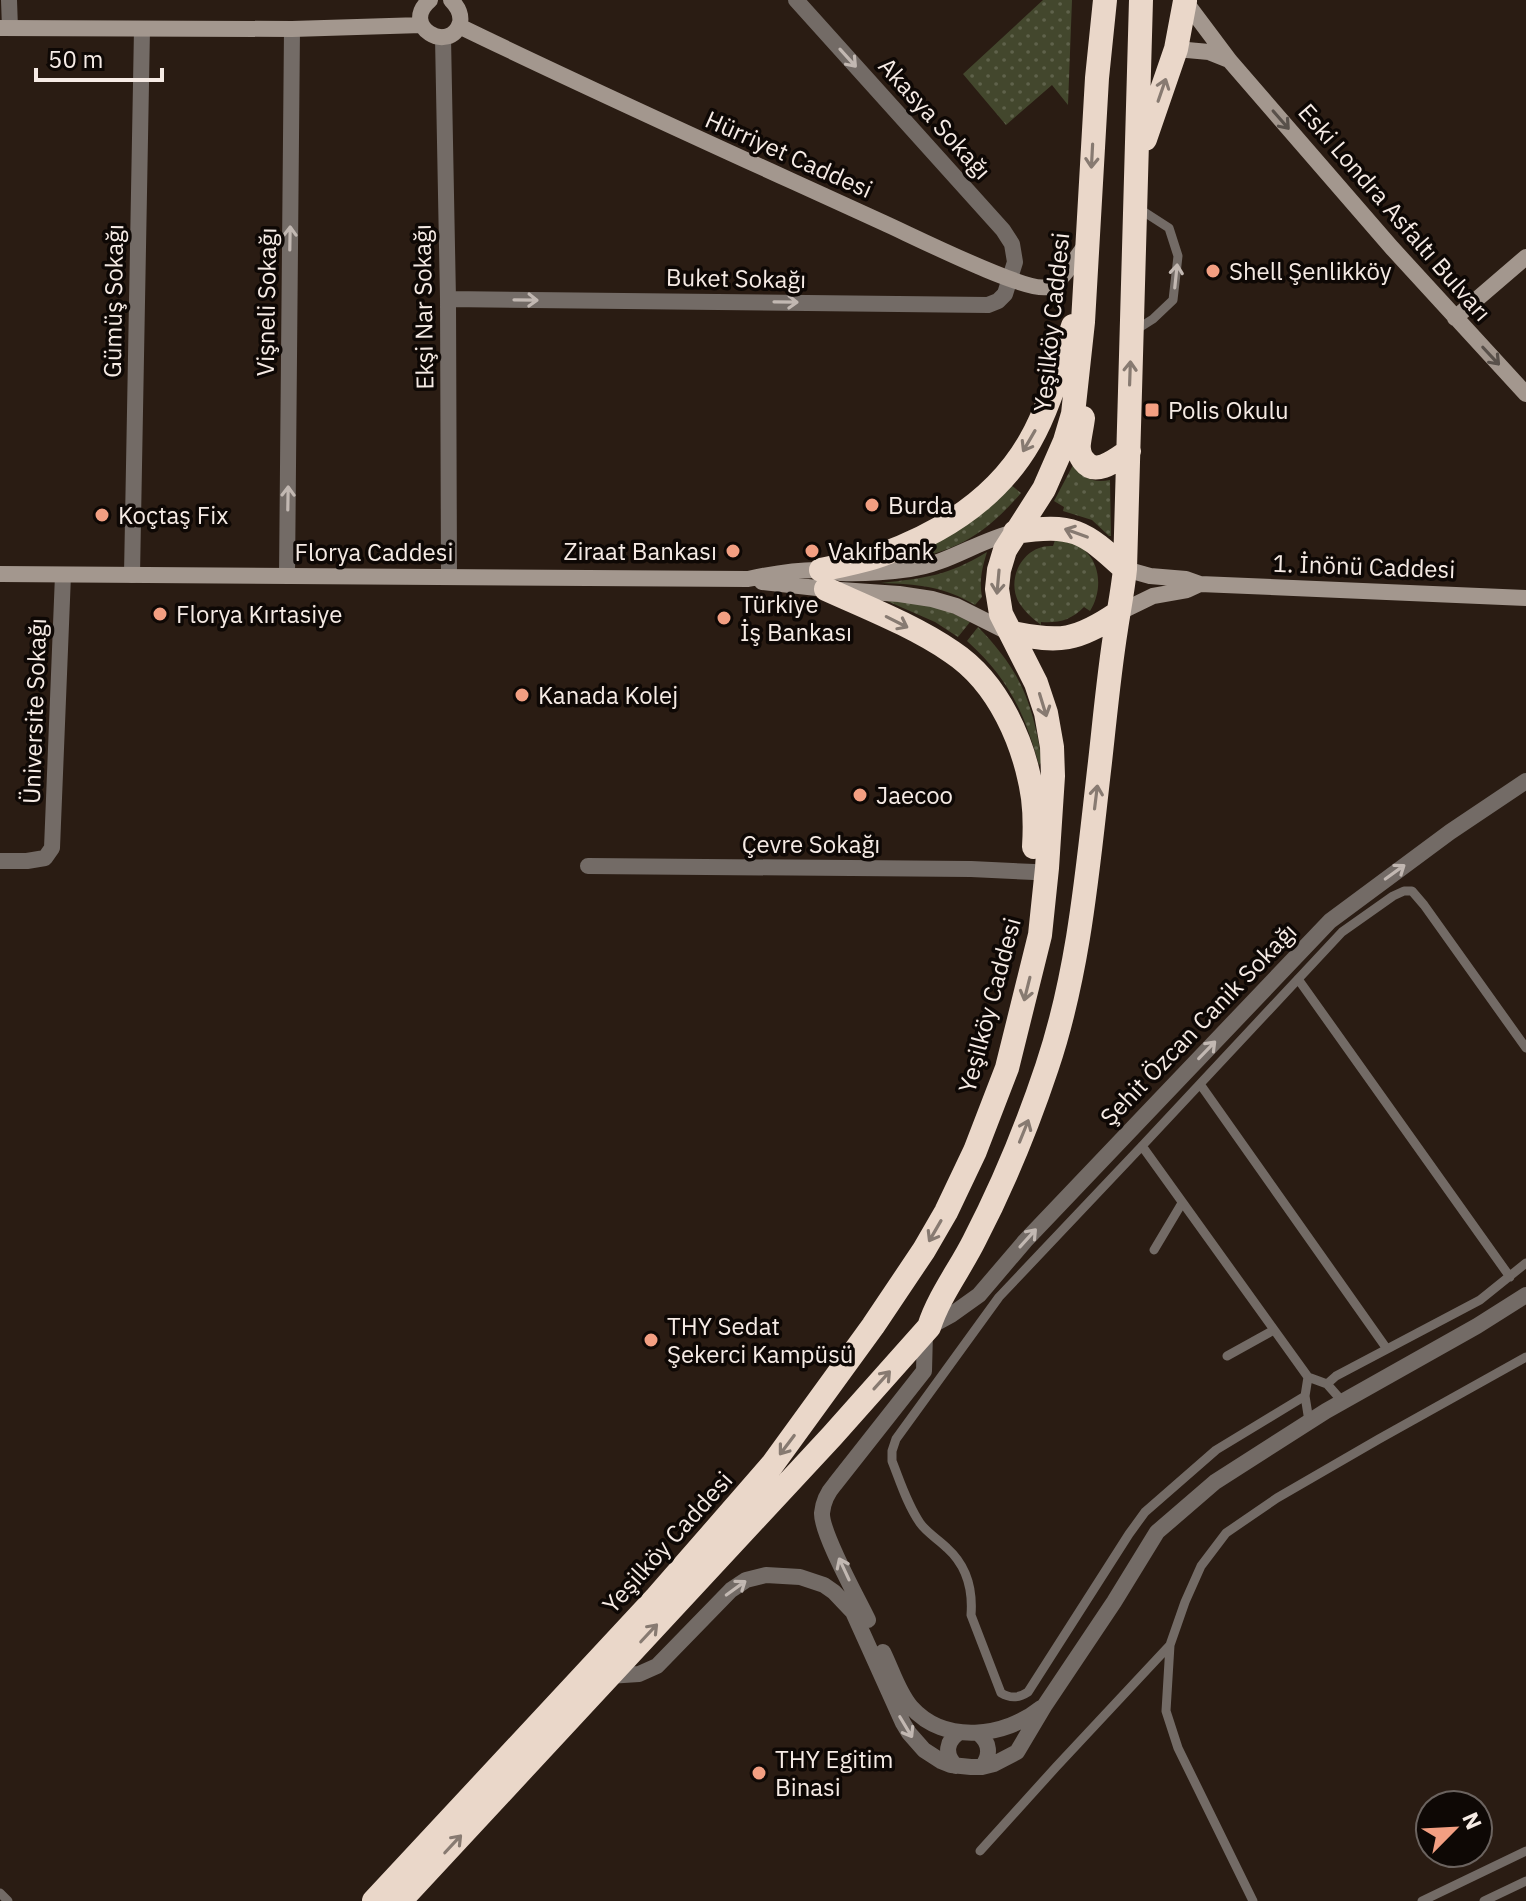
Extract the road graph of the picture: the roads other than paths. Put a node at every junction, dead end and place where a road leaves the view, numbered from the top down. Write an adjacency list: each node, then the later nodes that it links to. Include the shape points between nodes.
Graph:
1 (9, 0): 12 (street)
2 (428, 0): 10 (main road, via 421,12)
3 (796, 0): 24 (street, Akasya Sokağı, one-way to 24, via 1003,230 1015,262)
4 (1095, 0): 18 (highway)
5 (1105, 0): 18 (highway)
6 (1141, 0): 19 (highway)
7 (1156, 0): 19 (highway)
8 (1185, 0): 16 (highway); 17 (main road, Eski Londra Asfaltı Bulvarı)
9 (457, 2): 11 (main road)
10 (422, 25): 14 (main road); 15 (main road, via 430,35)
11 (459, 26): 15 (main road); 24 (main road, Hürriyet Caddesi)
12 (5, 28): 13 (main road)
13 (142, 29): 14 (main road); 36 (street, Gümüş Sokağı)
14 (292, 29): 37 (street, Vişneli Sokağı, one-way to 14)
15 (443, 37): 26 (street, Ekşi Nar Sokağı)
16 (1176, 49): 17 (main road, via 1209,52); 20 (highway, one-way to 16)
17 (1230, 61): 27 (main road, Eski Londra Asfaltı Bulvarı, one-way to 27)
18 (1097, 78): 22 (highway, Yeşilköy Caddesi, one-way to 22)
19 (1140, 89): 20 (highway, Yeşilköy Caddesi)
20 (1136, 164): 21 (highway, Yeşilköy Caddesi)
21 (1134, 206): 28 (highway, Yeşilköy Caddesi); 28 (lane, one-way to 21, via 1173,300 1178,256 1169,228)
22 (1088, 241): 24 (main road, Hürriyet Caddesi, via 1054,284 1038,288); 25 (highway, Yeşilköy Caddesi)
23 (1526, 257): 27 (main road)
24 (1010, 280): 26 (street, Buket Sokağı, one-way to 24, via 988,305 1005,294)
25 (1084, 290): 29 (highway, Yeşilköy Caddesi); 39 (highway, one-way to 39, via 1043,414 1030,441 988,495 922,539)
26 (448, 299): 38 (street, Ekşi Nar Sokağı)
27 (1455, 318): 30 (main road, Eski Londra Asfaltı Bulvarı, one-way to 30)
28 (1131, 333): 31 (highway, Yeşilköy Caddesi, one-way to 28)
29 (1077, 381): 31 (highway, via 1083,415 1081,459 1094,468); 32 (highway, Yeşilköy Caddesi, via 1073,414 1055,466)
30 (1526, 394)
31 (1129, 451): 33 (highway, Yeşilköy Caddesi)
32 (1015, 532): 33 (highway, one-way to 32, via 1075,531 1053,527); 39 (main road, Florya Caddesi, via 913,569 840,573); 43 (highway, Yeşilköy Caddesi, one-way to 43, via 1005,550 997,589 1001,614)
33 (1125, 569): 40 (main road); 42 (highway, Yeşilköy Caddesi)
34 (0, 574): 35 (main road, Florya Caddesi)
35 (63, 575): 36 (main road, Florya Caddesi); 45 (street, Üniversite Sokağı, via 52,848 45,858)
36 (132, 575): 37 (main road, Florya Caddesi)
37 (287, 576): 38 (main road, Florya Caddesi)
38 (449, 576): 39 (main road, Florya Caddesi)
39 (824, 579): 43 (main road, Florya Caddesi, via 932,599); 47 (highway, one-way to 47, via 953,652 992,691 1028,771)
40 (1200, 584): 41 (main road, 1. İnönü Caddesi); 42 (main road, via 1153,596)
41 (1526, 598)
42 (1118, 613): 43 (highway, via 1086,633 1059,640); 58 (highway, Yeşilköy Caddesi, one-way to 42, via 996,1197 1038,1093 1063,1010 1085,888)
43 (1012, 633): 48 (highway, Yeşilköy Caddesi, one-way to 48, via 1036,683 1052,747)
44 (1526, 781): 58 (street, Şehit Özcan Canik Sokağı, one-way to 44, via 979,1295 1330,921)
45 (0, 861)
46 (588, 866): 47 (street, Çevre Sokağı)
47 (1034, 872): 48 (highway)
48 (1040, 935): 80 (highway, Yeşilköy Caddesi, one-way to 80, via 1007,1068 975,1151 924,1250 873,1326 724,1522)
49 (1298, 979): 50 (lane, via 1342,932 1393,896 1412,891); 51 (lane); 56 (lane)
50 (1526, 1048)
51 (1200, 1084): 52 (lane); 60 (lane)
52 (1142, 1146): 53 (lane); 65 (lane, via 999,1297 892,1451 917,1520 954,1554 967,1575 971,1615 1001,1693 1017,1697 1028,1692 1145,1512 1216,1450)
53 (1182, 1203): 54 (lane); 59 (lane)
54 (1154, 1250)
55 (1526, 1263): 56 (lane)
56 (1510, 1277): 60 (lane, via 1461,1311)
57 (1526, 1295): 66 (street)
58 (927, 1329): 69 (highway, Yeşilköy Caddesi, one-way to 58); 71 (street, one-way to 58, via 928,1722 904,1697 826,1534 822,1513 828,1492 924,1371)
59 (1274, 1330): 61 (lane); 63 (lane)
60 (1387, 1349): 64 (lane)
61 (1227, 1356)
62 (1526, 1357): 68 (lane, via 1277,1498 1226,1533 1201,1566)
63 (1308, 1377): 64 (lane); 65 (lane)
64 (1327, 1384): 66 (lane)
65 (1305, 1396): 67 (lane)
66 (1342, 1401): 67 (street)
67 (1309, 1421): 70 (street, via 1215,1482 1157,1532)
68 (1170, 1645): 75 (lane); 82 (lane, via 1166,1711 1178,1748)
69 (608, 1676): 73 (street, one-way to 73, via 639,1674 657,1666 746,1580 766,1575 812,1580 834,1592 853,1612 909,1733 933,1756); 81 (highway, Yeşilköy Caddesi, one-way to 69)
70 (1045, 1705): 72 (street, via 1019,1723); 74 (street, via 1017,1752)
71 (960, 1732): 72 (street); 73 (street, via 948,1747)
72 (978, 1733): 74 (street, via 988,1748)
73 (956, 1766): 74 (street)
74 (982, 1767)
75 (980, 1851)
76 (1526, 1851): 83 (lane)
77 (1526, 1881): 84 (lane)
78 (0, 1893): 79 (lane)
79 (8, 1901)
80 (374, 1901)
81 (400, 1901)
82 (1253, 1901)
83 (1422, 1901)
84 (1484, 1901)

